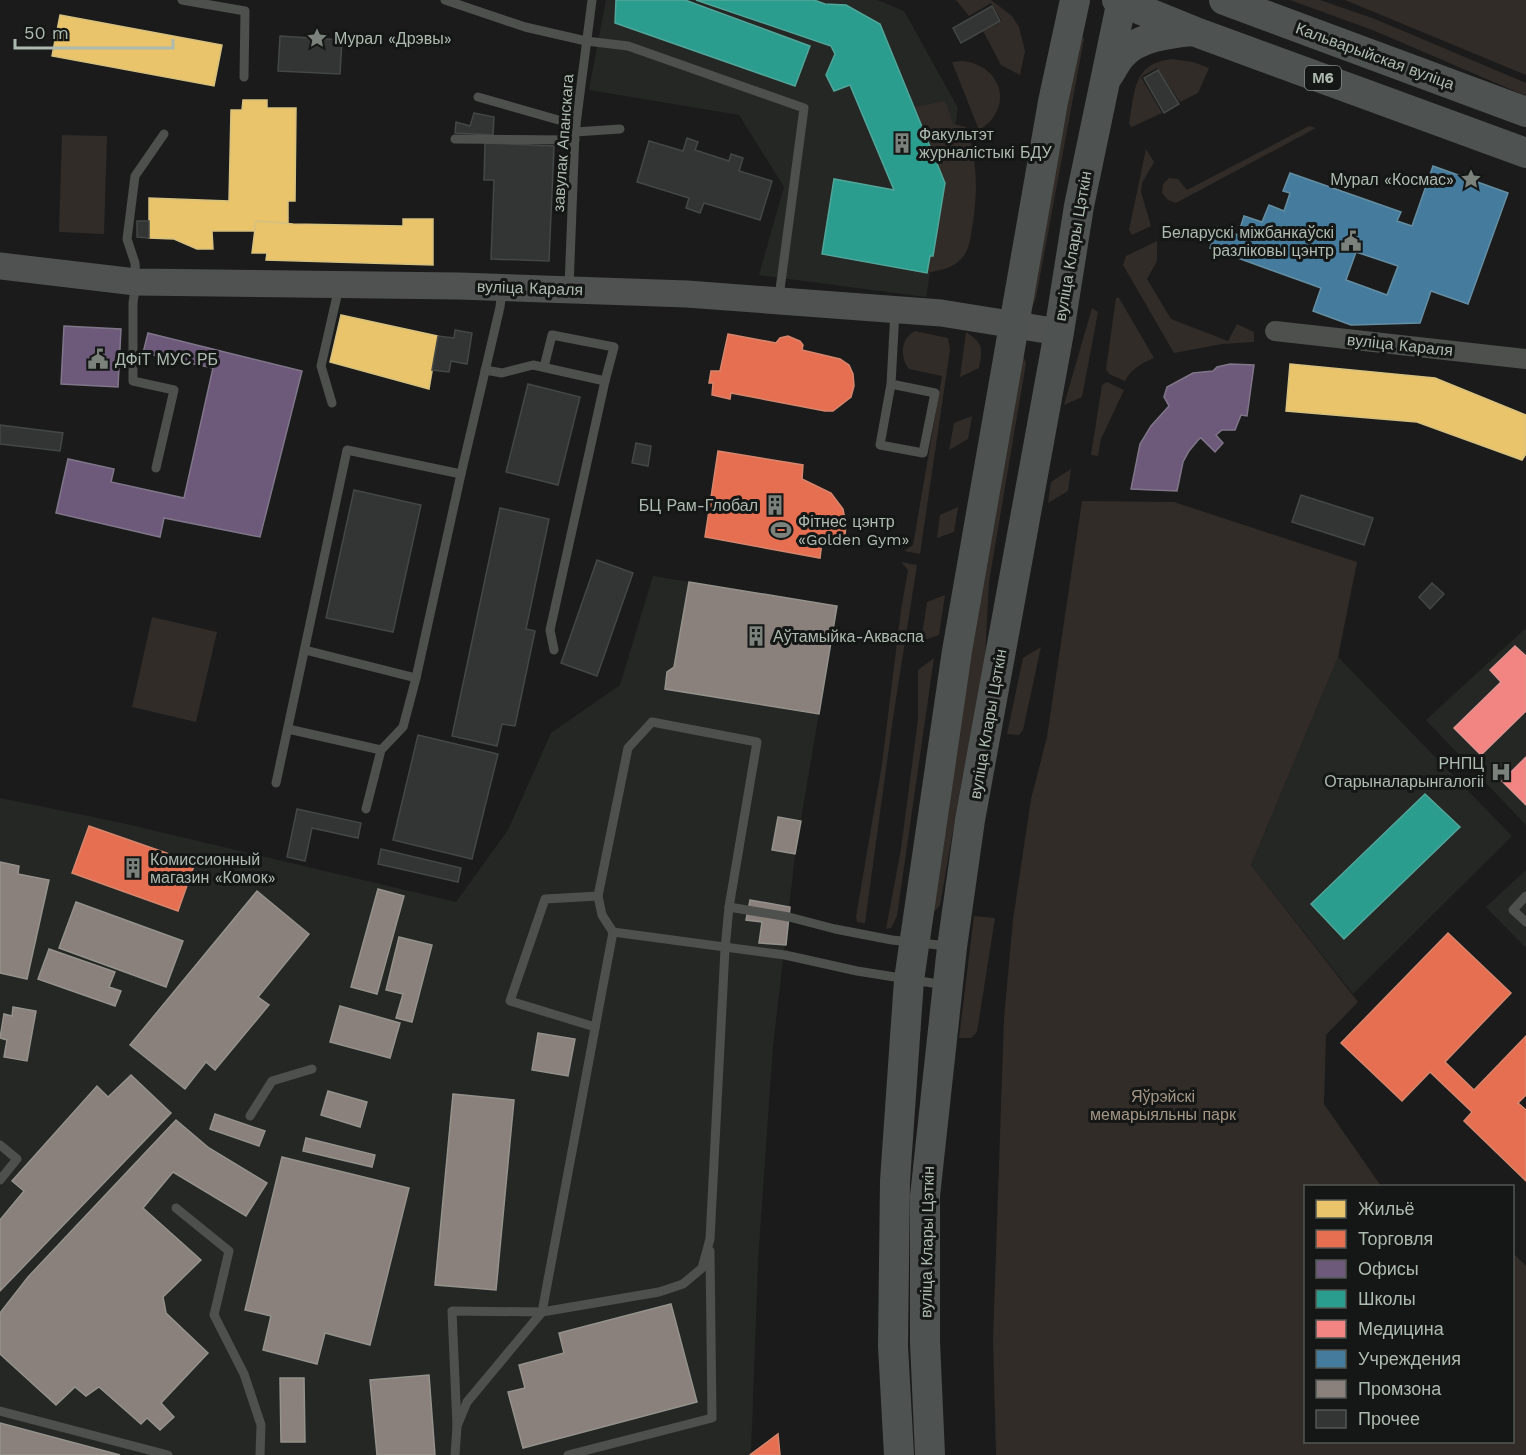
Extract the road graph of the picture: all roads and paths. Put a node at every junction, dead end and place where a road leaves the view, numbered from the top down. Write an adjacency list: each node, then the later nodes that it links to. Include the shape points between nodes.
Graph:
1 (182, 0): 9 (lane, via 245,11)
2 (445, 0): 8 (lane, via 525,27)
3 (592, 0): 8 (lane, завулак Апанскага)
4 (1075, 0): 25 (main road, вуліца Клары Цэткін, via 1053,102)
5 (1120, 1): 7 (main road, М6); 10 (main road, вуліца Клары Цэткін)
6 (1231, 2): 12 (main road, Кальварыйская вуліца / М6)
7 (1193, 31): 10 (main road, via 1164,33 1143,41 1122,54); 17 (main road, М6)
8 (586, 41): 14 (lane, завулак Апанскага); 23 (lane, via 628,46 804,108)
9 (244, 77)
10 (1105, 82): 27 (main road, вуліца Клары Цэткін, via 1079,206)
11 (478, 97): 14 (lane)
12 (1526, 112)
13 (620, 129): 14 (lane)
14 (575, 132): 16 (lane); 22 (lane, завулак Апанскага)
15 (164, 134): 19 (lane, via 135,176 127,239 135,262)
16 (455, 139)
17 (1526, 153)
18 (0, 266): 19 (street, вуліца Караля)
19 (136, 282): 20 (street, вуліца Караля); 34 (lane, via 133,381 174,390)
20 (340, 285): 21 (street, вуліца Караля); 33 (lane, via 321,366)
21 (502, 288): 22 (street, вуліца Караля); 30 (lane)
22 (569, 289): 23 (street, вуліца Караля)
23 (778, 300): 24 (street, вуліца Караля)
24 (895, 308): 25 (street, вуліца Караля); 32 (lane)
25 (1016, 325): 27 (street, вуліца Караля); 48 (main road, вуліца Клары Цэткін, via 957,651)
26 (1275, 331): 28 (street, вуліца Караля)
27 (1059, 332): 49 (main road, вуліца Клары Цэткін, via 970,820)
28 (1526, 359)
29 (544, 368): 30 (lane, via 533,365 502,373); 31 (lane); 31 (lane, via 552,334 614,347)
30 (484, 370): 35 (lane)
31 (605, 381): 37 (lane, via 550,630)
32 (891, 384): 32 (lane, via 880,445 923,453 934,393)
33 (332, 403)
34 (156, 468)
35 (461, 474): 36 (lane, via 347,450); 38 (lane)
36 (304, 650): 38 (lane); 39 (lane)
37 (554, 650)
38 (416, 678): 40 (lane, via 403,727)
39 (288, 729): 40 (lane); 41 (lane)
40 (381, 750): 42 (lane)
41 (276, 783)
42 (366, 809)
43 (598, 896): 45 (lane, via 628,748 652,722 757,742); 47 (lane, via 602,915); 53 (lane, via 545,899 510,1001)
44 (1526, 896): 46 (lane, via 1513,910)
45 (729, 907): 48 (lane); 50 (lane)
46 (1526, 922)
47 (613, 932): 50 (lane); 53 (lane)
48 (915, 942): 49 (lane); 51 (main road, вуліца Клары Цэткін)
49 (952, 947): 52 (main road, вуліца Клары Цэткін)
50 (725, 949): 51 (lane, via 785,955); 59 (lane)
51 (909, 980): 52 (lane); 67 (main road, вуліца Клары Цэткін, via 895,1181 893,1346)
52 (948, 986): 68 (main road, вуліца Клары Цэткін, via 925,1196)
53 (595, 1027): 60 (lane)
54 (312, 1069): 55 (lane, via 272,1081)
55 (250, 1116)
56 (0, 1145): 57 (lane, via 17,1159)
57 (0, 1180)
58 (176, 1209): 64 (lane, via 229,1251 214,1315 244,1374 261,1425)
59 (710, 1239): 60 (lane, via 702,1268 683,1284 659,1292); 66 (lane, via 712,1418)
60 (542, 1312): 62 (lane, via 467,1402); 62 (lane, via 452,1311)
61 (0, 1412): 63 (lane)
62 (457, 1426): 65 (lane)
63 (168, 1455)
64 (260, 1455)
65 (455, 1455)
66 (568, 1455)
67 (899, 1455)
68 (930, 1455)

